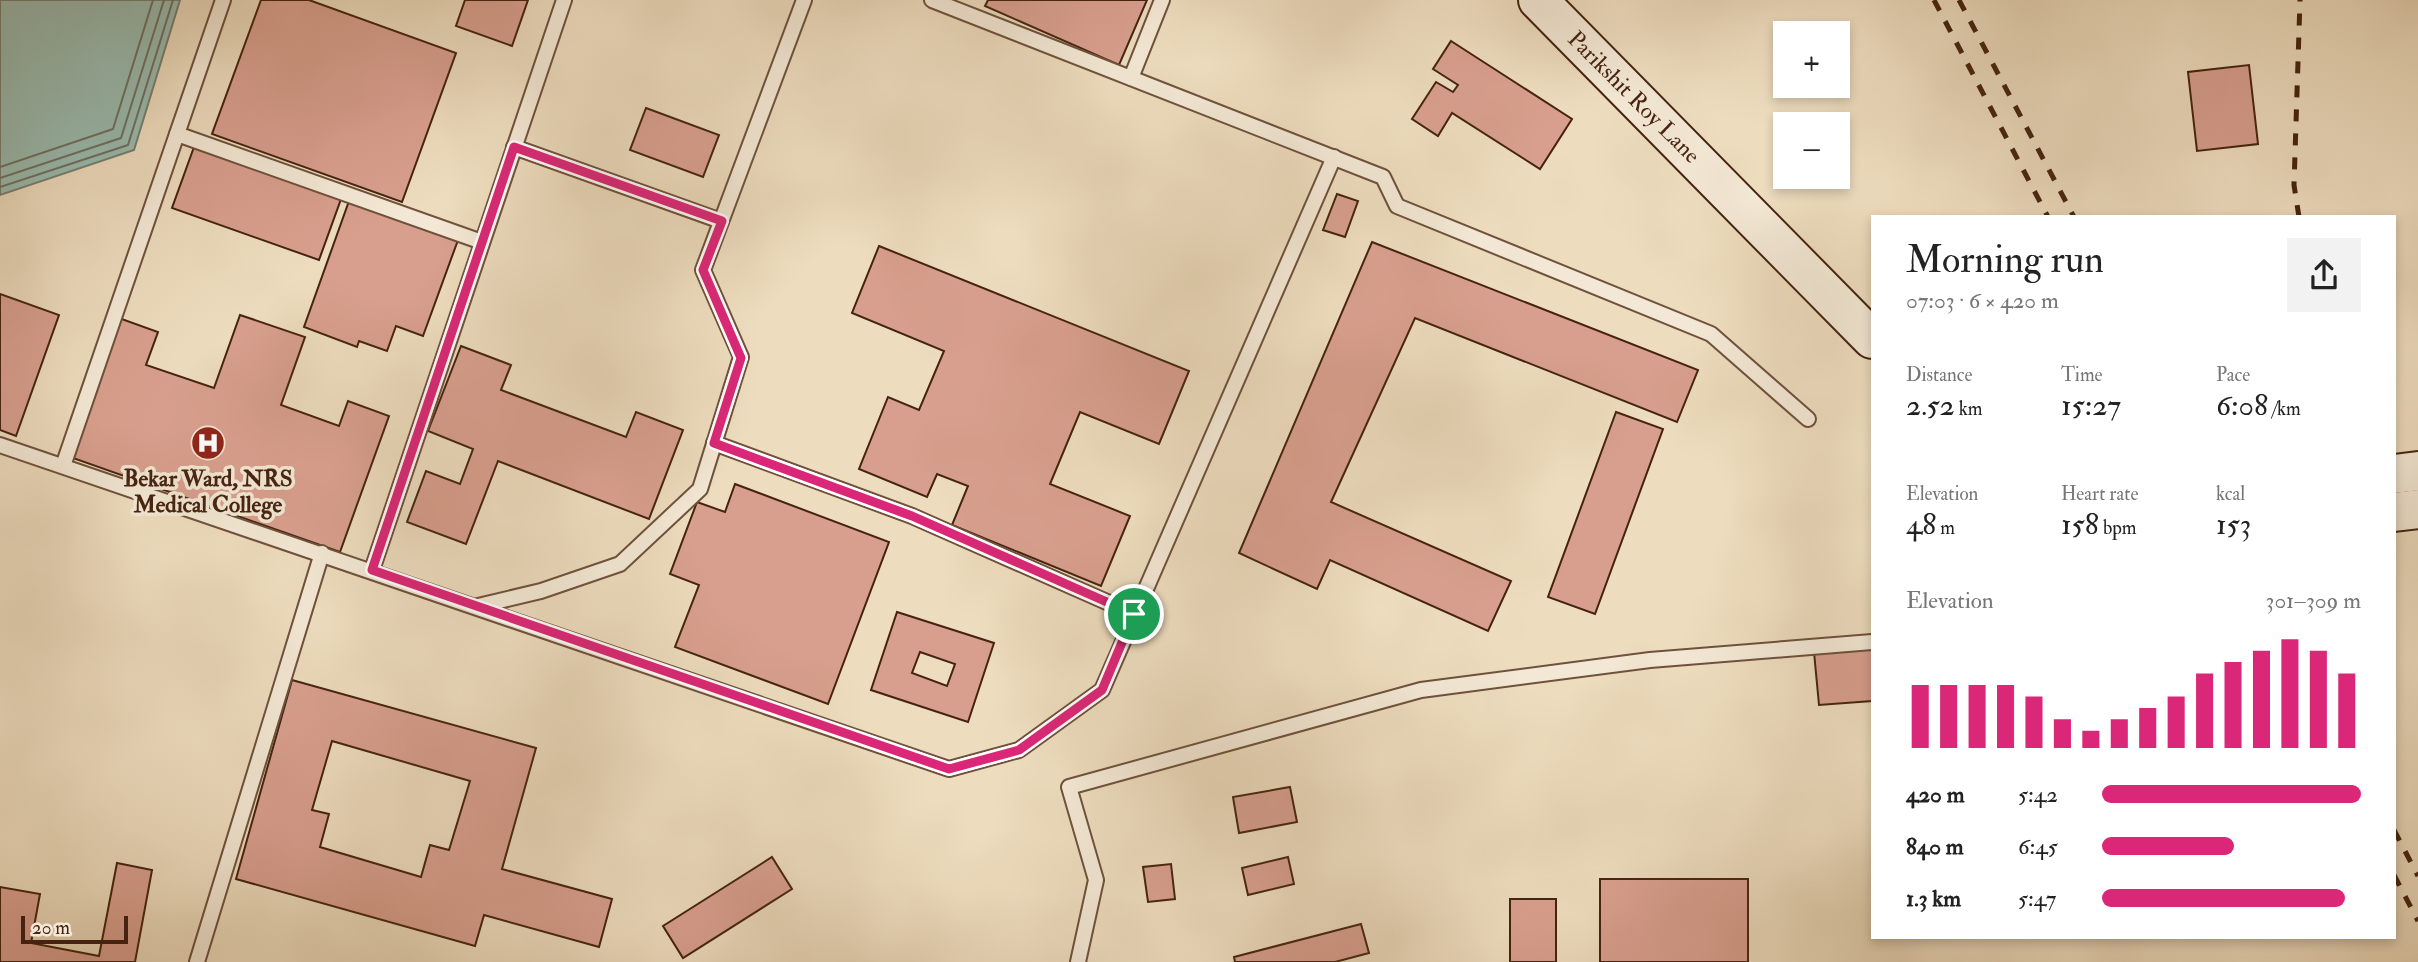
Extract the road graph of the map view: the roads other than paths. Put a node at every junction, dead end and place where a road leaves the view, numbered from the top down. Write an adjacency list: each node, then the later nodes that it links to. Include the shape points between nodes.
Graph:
1 (223, 0): 8 (lane)
2 (564, 0): 9 (lane)
3 (804, 0): 11 (lane)
4 (932, 0): 7 (lane)
5 (1162, 0): 7 (lane)
6 (1538, 0): 13 (main road, Parikshit Roy Lane)
7 (1131, 78): 10 (lane)
8 (177, 134): 12 (lane); 17 (lane)
9 (514, 147): 11 (lane); 12 (lane)
10 (1334, 158): 14 (lane, via 1383,177 1397,206 1711,334); 25 (lane)
11 (722, 221): 15 (lane, via 703,270 741,358)
12 (482, 242): 23 (lane)
13 (1871, 338)
14 (1808, 419)
15 (714, 443): 24 (lane, via 700,489 620,564 541,591); 25 (lane, via 912,516)
16 (0, 445): 17 (lane)
17 (63, 466): 22 (lane)
18 (2418, 471): 19 (main road)
19 (2396, 474)
20 (2418, 509): 21 (main road)
21 (2396, 512)
22 (322, 553): 23 (lane); 27 (lane)
23 (372, 570): 24 (lane)
24 (476, 606): 25 (lane, via 949,769 1019,750 1102,690)
25 (1134, 614)
26 (1871, 642): 28 (lane, via 1650,660 1421,690 1069,787 1096,880)
27 (197, 962)
28 (1078, 962)

